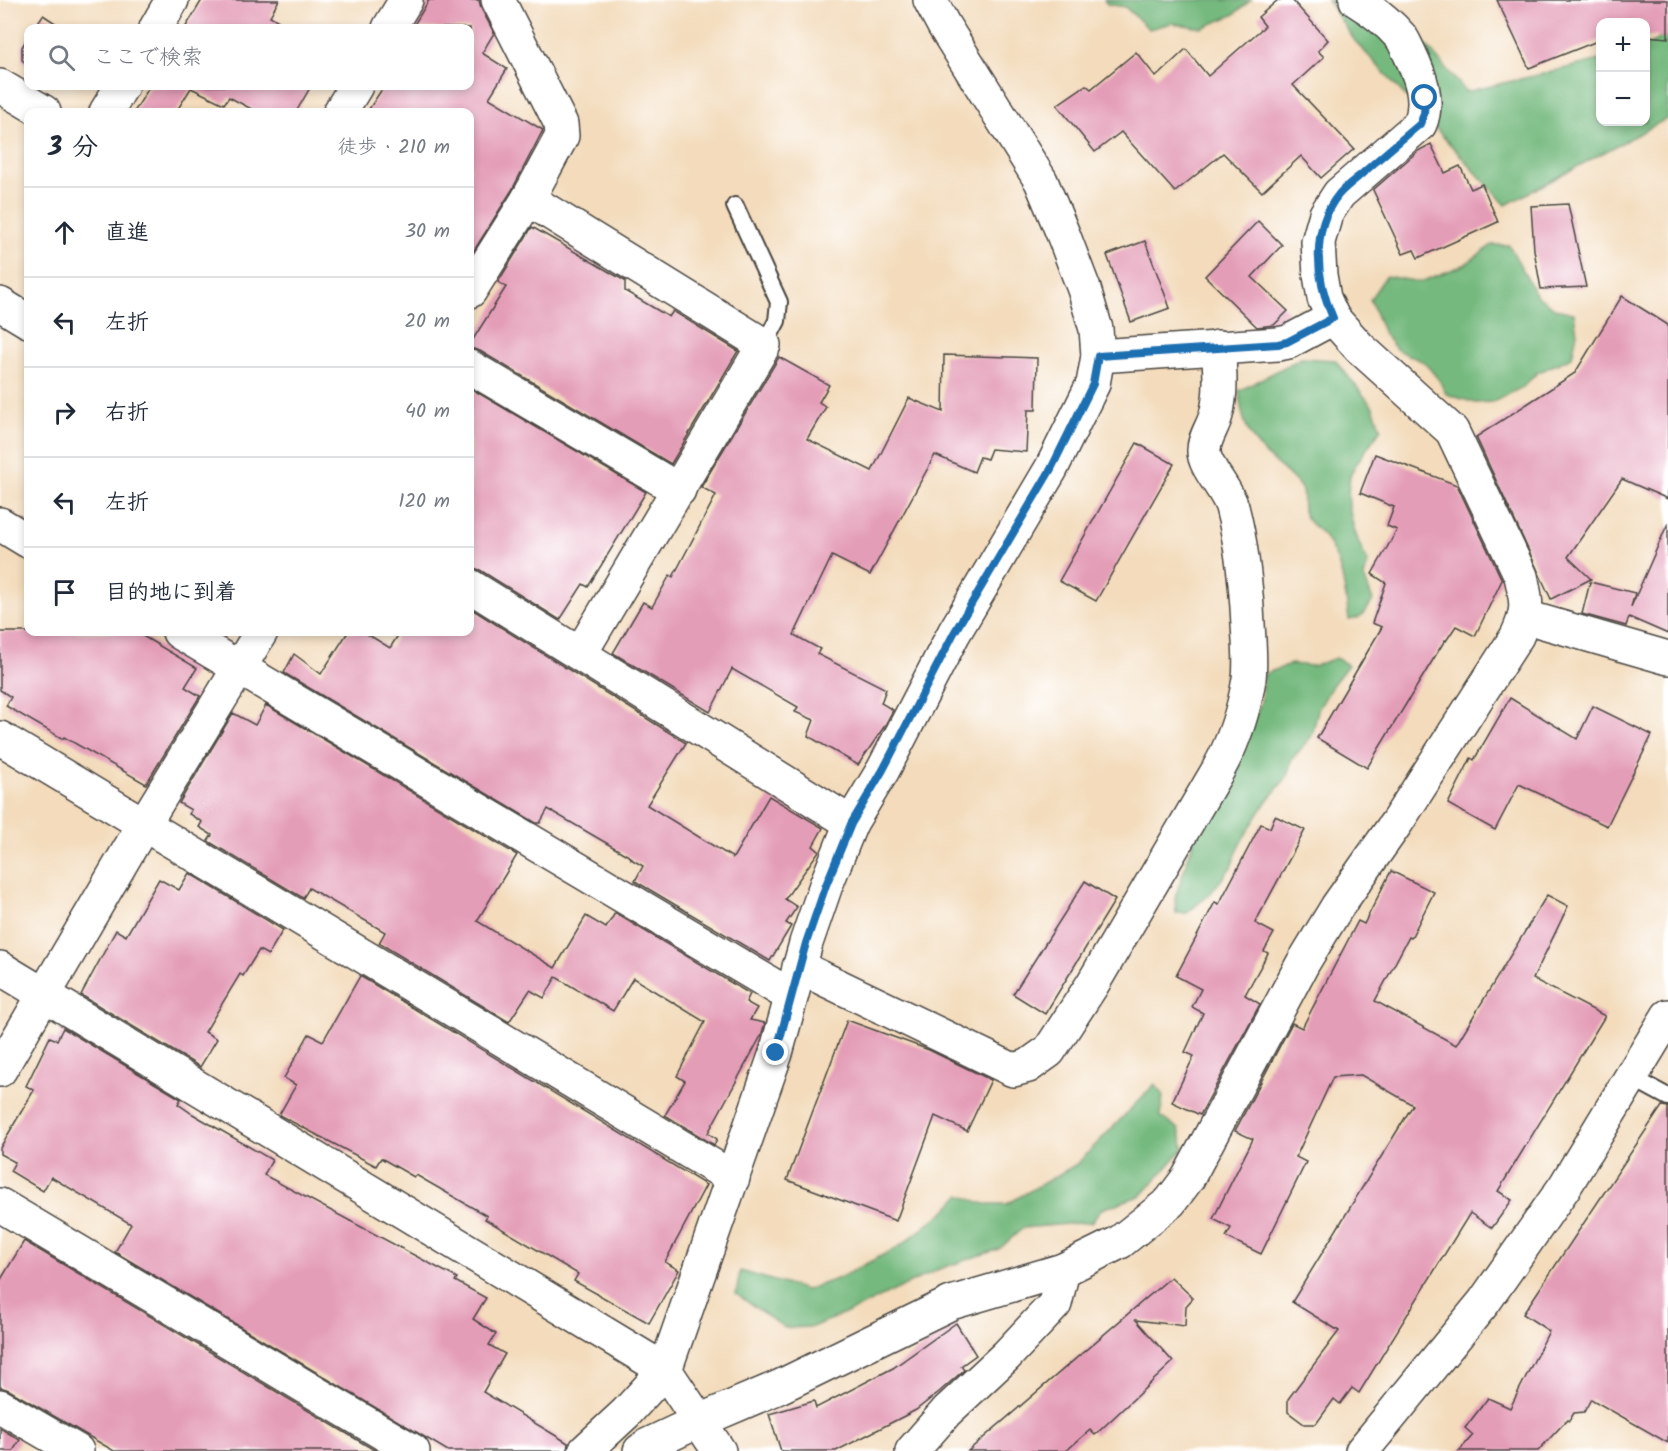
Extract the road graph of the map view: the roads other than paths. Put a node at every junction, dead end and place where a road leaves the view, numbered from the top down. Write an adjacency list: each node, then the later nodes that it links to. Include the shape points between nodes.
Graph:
1 (172, 0): 6 (street)
2 (406, 0): 7 (street)
3 (498, 0): 14 (street, via 561,124 562,136)
4 (930, 0): 22 (street, via 1041,181 1084,289 1096,330)
5 (1356, 0): 18 (street, via 1401,37 1418,70 1425,98 1424,114 1420,124 1339,194 1326,214 1318,242 1320,274)
6 (158, 24)
7 (391, 24)
8 (0, 86): 11 (street)
9 (120, 90): 12 (street)
10 (354, 90): 13 (street)
11 (37, 108)
12 (108, 108)
13 (342, 108)
14 (528, 199): 16 (street); 20 (street)
15 (735, 206): 20 (lane, via 778,302 777,321)
16 (474, 285)
17 (0, 304): 19 (street)
18 (1333, 318): 21 (street, via 1287,342); 28 (street, via 1359,347 1452,431 1521,576)
19 (24, 319)
20 (764, 345): 24 (street)
21 (1218, 347): 22 (street); 38 (street, via 1219,403 1203,449 1231,503 1240,540 1250,652 1242,708 1218,770 1049,1051 1028,1066 1013,1070)
22 (1098, 356): 36 (street, via 1093,384 1051,469 954,633)
23 (474, 369): 24 (street)
24 (679, 490): 31 (street)
25 (0, 524): 26 (street)
26 (24, 539)
27 (474, 588): 31 (street)
28 (1526, 616): 32 (street); 46 (street, via 1459,728 1303,963 1188,1178 1170,1202 1120,1242)
29 (186, 636): 33 (street)
30 (259, 636): 33 (street)
31 (580, 654): 36 (street)
32 (1668, 658)
33 (239, 668): 35 (street); 38 (street)
34 (0, 738): 35 (street)
35 (144, 824): 39 (street); 44 (street)
36 (851, 824): 38 (street, via 826,885)
37 (0, 968): 39 (street)
38 (795, 982): 44 (street, via 776,1053)
39 (44, 995): 41 (street); 47 (street)
40 (1668, 1016): 42 (street)
41 (0, 1070)
42 (1631, 1077): 43 (lane); 56 (street, via 1565,1186 1484,1302)
43 (1668, 1097)
44 (732, 1178): 47 (street)
45 (0, 1206): 51 (street)
46 (1063, 1269): 49 (street, via 951,1303 779,1387); 55 (street, via 1055,1304)
47 (665, 1370): 49 (street); 52 (street)
48 (0, 1406): 50 (street)
49 (699, 1421): 53 (street); 54 (street)
50 (77, 1451)
51 (413, 1451)
52 (585, 1451)
53 (640, 1451)
54 (718, 1451)
55 (912, 1451)
56 (1362, 1451)

